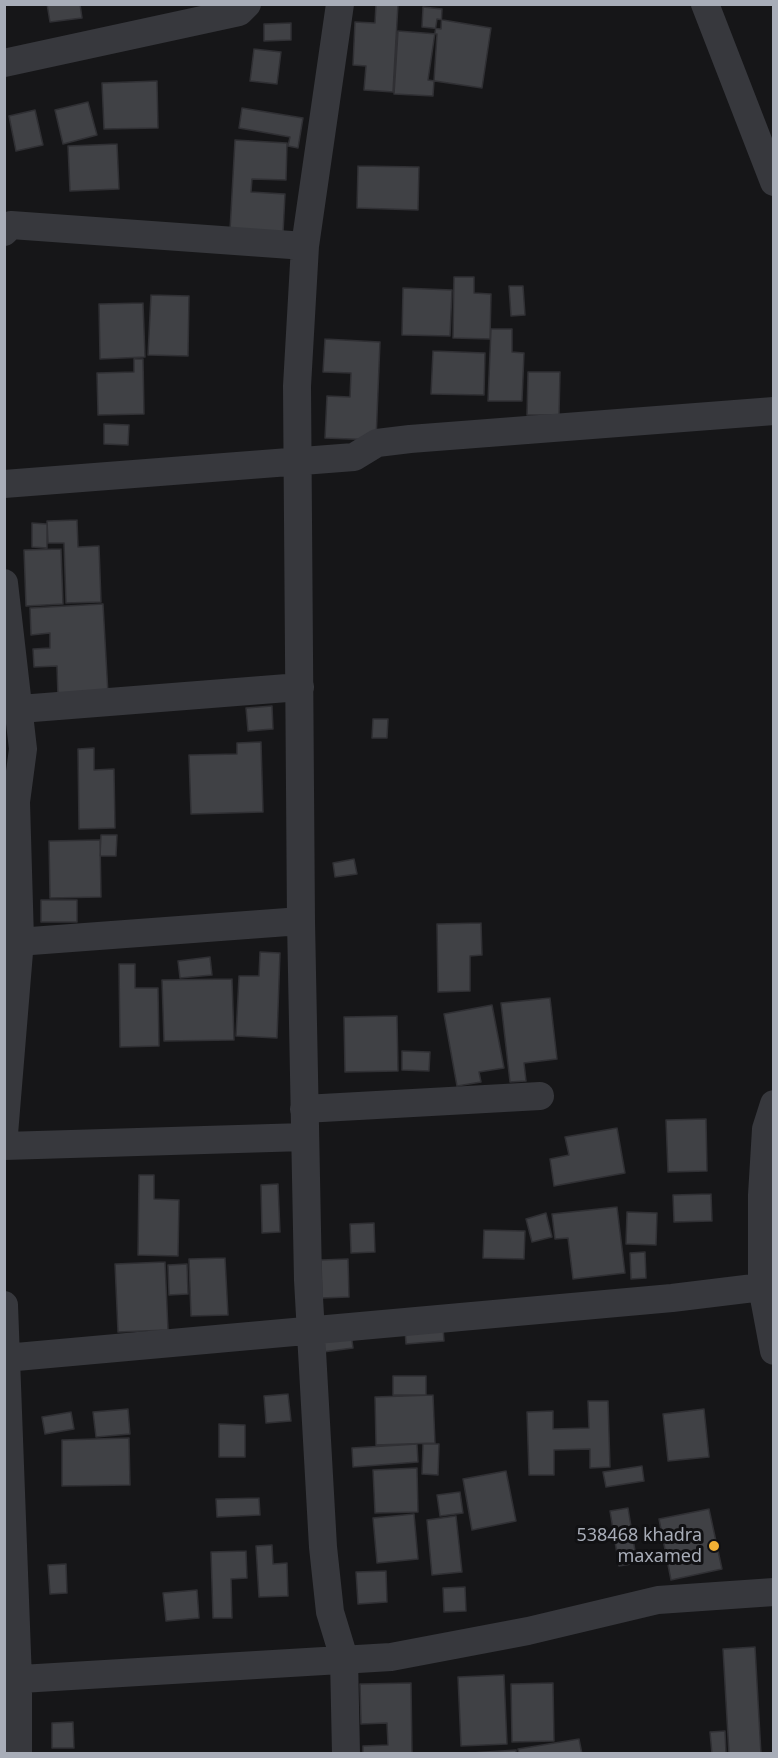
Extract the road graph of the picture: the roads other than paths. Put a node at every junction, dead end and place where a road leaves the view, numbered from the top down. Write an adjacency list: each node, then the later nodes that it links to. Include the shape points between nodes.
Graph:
1 (247, 4): 4 (street, via 239,12)
2 (340, 4): 7 (street)
3 (705, 4): 5 (street)
4 (4, 63)
5 (774, 182)
6 (4, 231): 7 (street, via 11,225)
7 (305, 246): 9 (street, via 297,386)
8 (774, 411): 9 (street, via 410,439 377,443 354,457)
9 (298, 460): 10 (street); 12 (street)
10 (4, 484)
11 (4, 583): 13 (street)
12 (300, 687): 13 (street); 15 (street)
13 (20, 709): 14 (street)
14 (14, 750): 16 (street)
15 (301, 921): 16 (street); 19 (street)
16 (12, 942): 20 (street)
17 (540, 1096): 19 (street)
18 (774, 1104): 22 (street, via 766,1129)
19 (305, 1123): 21 (street); 24 (street)
20 (4, 1134)
21 (4, 1146)
22 (762, 1287): 24 (street); 25 (street)
23 (4, 1305): 26 (street)
24 (310, 1330): 26 (street); 29 (street, via 323,1547 330,1612)
25 (774, 1351)
26 (5, 1358): 27 (street)
27 (6, 1389): 30 (street)
28 (774, 1592): 29 (street, via 658,1600 528,1631 391,1657)
29 (344, 1658): 30 (street); 32 (street)
30 (11, 1680): 31 (street)
31 (18, 1754)
32 (346, 1754)

